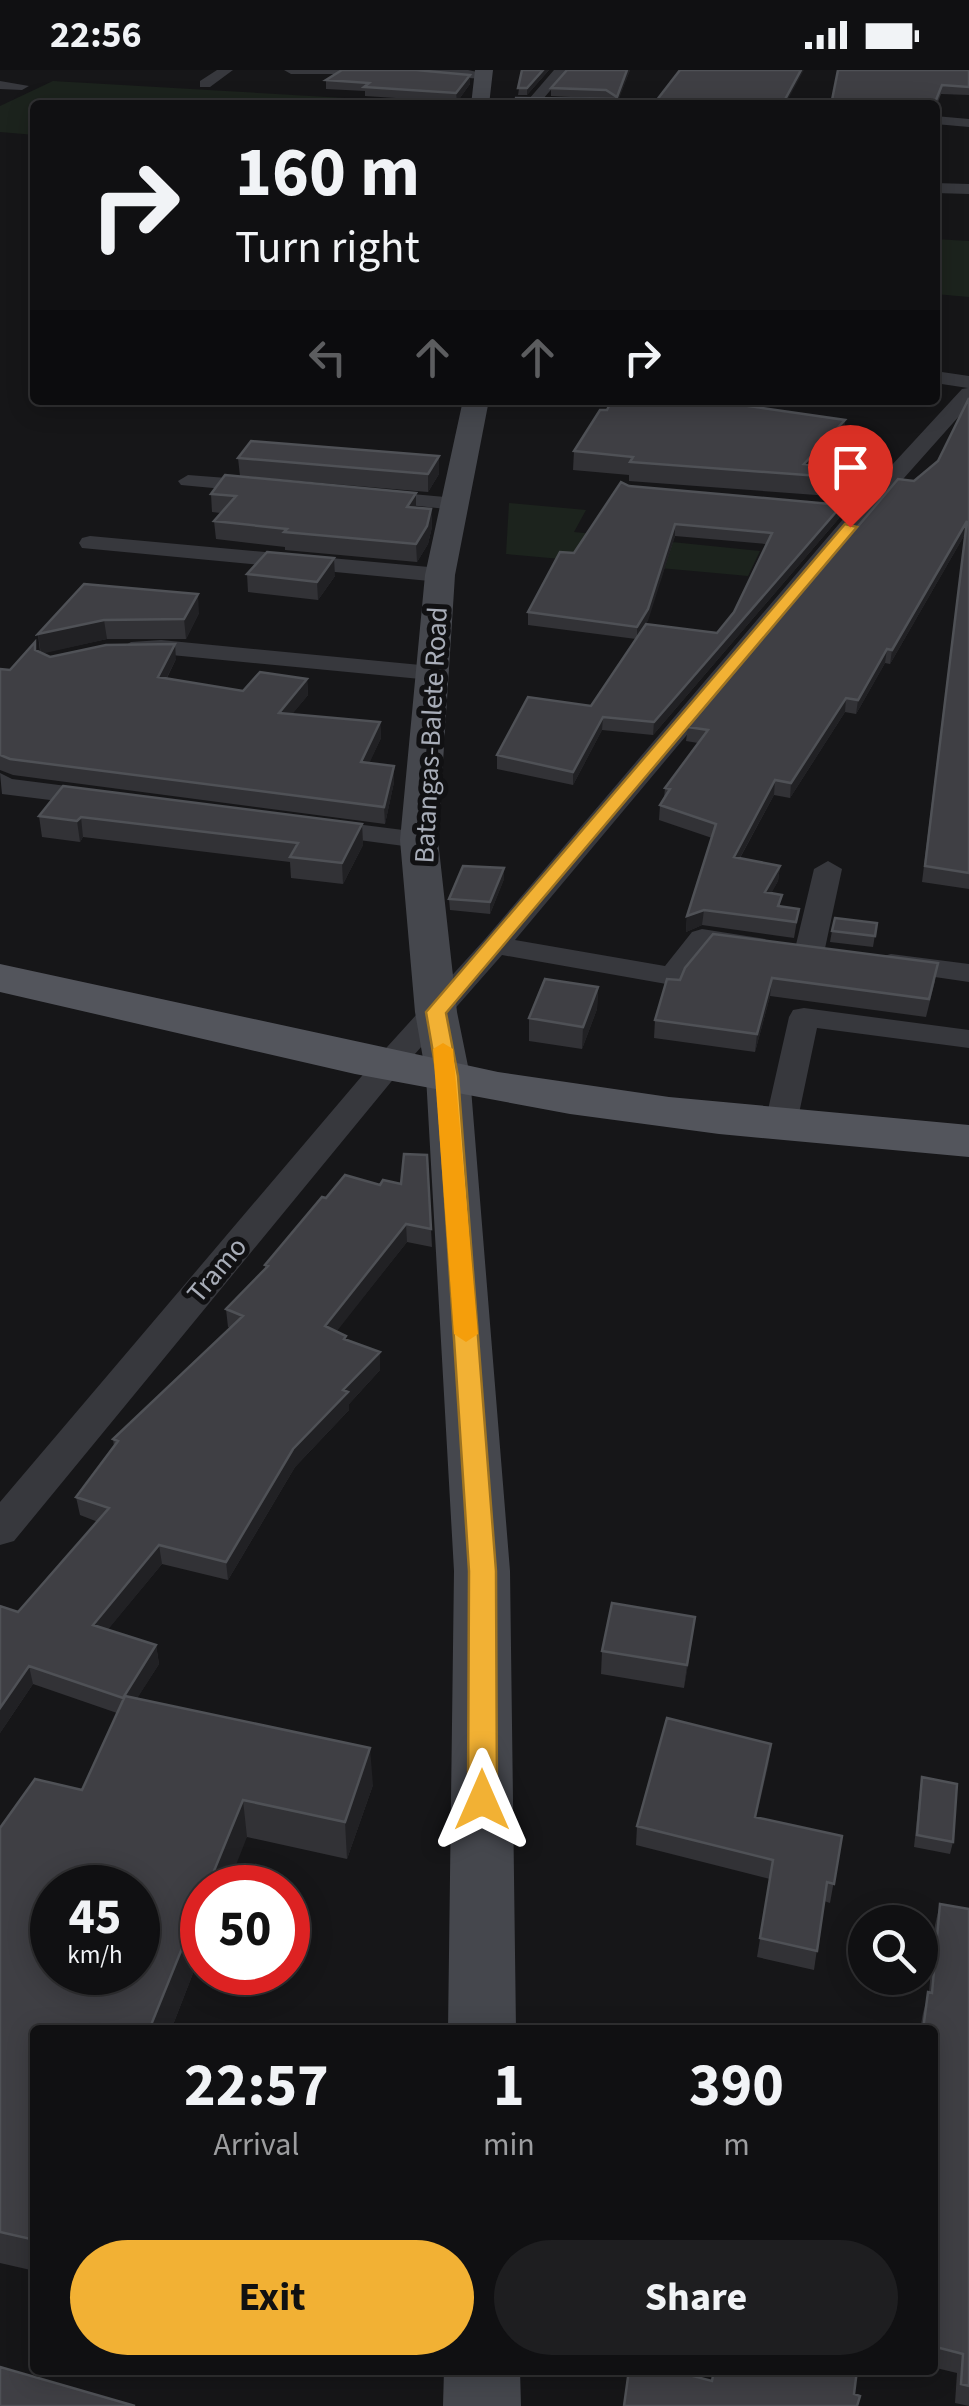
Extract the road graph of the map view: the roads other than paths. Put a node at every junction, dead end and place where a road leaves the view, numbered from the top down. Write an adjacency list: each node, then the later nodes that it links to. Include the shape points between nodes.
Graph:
1 (226, 70): 8 (street)
2 (291, 70): 3 (street)
3 (342, 70)
4 (405, 70): 6 (street)
5 (561, 70): 11 (street)
6 (484, 72): 10 (main road)
7 (0, 84): 9 (street)
8 (205, 84)
9 (22, 86)
10 (480, 100)
11 (536, 100)
12 (940, 120): 13 (street)
13 (969, 122)
14 (940, 188): 15 (street)
15 (969, 189)
16 (940, 380): 17 (street)
17 (968, 393): 32 (street, Tramo, via 854,508)
18 (475, 405): 22 (main road, Batangas-Balete Road)
19 (188, 480): 20 (street)
20 (284, 489)
21 (341, 494): 22 (street)
22 (456, 504): 24 (main road, Batangas-Balete Road)
23 (90, 543): 24 (street)
24 (440, 575): 26 (main road, Batangas-Balete Road)
25 (106, 650): 26 (street, via 161,647)
26 (431, 673): 30 (main road, Batangas-Balete Road)
27 (0, 781): 28 (street)
28 (135, 803)
29 (286, 823): 30 (street)
30 (419, 840): 36 (main road, Batangas-Balete Road)
31 (828, 870): 33 (street)
32 (495, 945): 33 (street, via 672,976 702,938); 36 (street, Tramo)
33 (809, 953): 34 (street)
34 (969, 973)
35 (0, 978): 38 (main road)
36 (436, 1012): 38 (street, Tramo); 39 (main road, Batangas-Balete Road)
37 (969, 1039): 40 (street, via 804,1017)
38 (388, 1064): 39 (main road); 42 (street, Tramo)
39 (448, 1076): 40 (main road, via 652,1111); 43 (main road, Batangas-Balete Road, via 482,1571)
40 (781, 1123): 41 (main road)
41 (969, 1141)
42 (0, 1530)
43 (482, 2025)
44 (482, 2375): 45 (main road)
45 (482, 2406)

